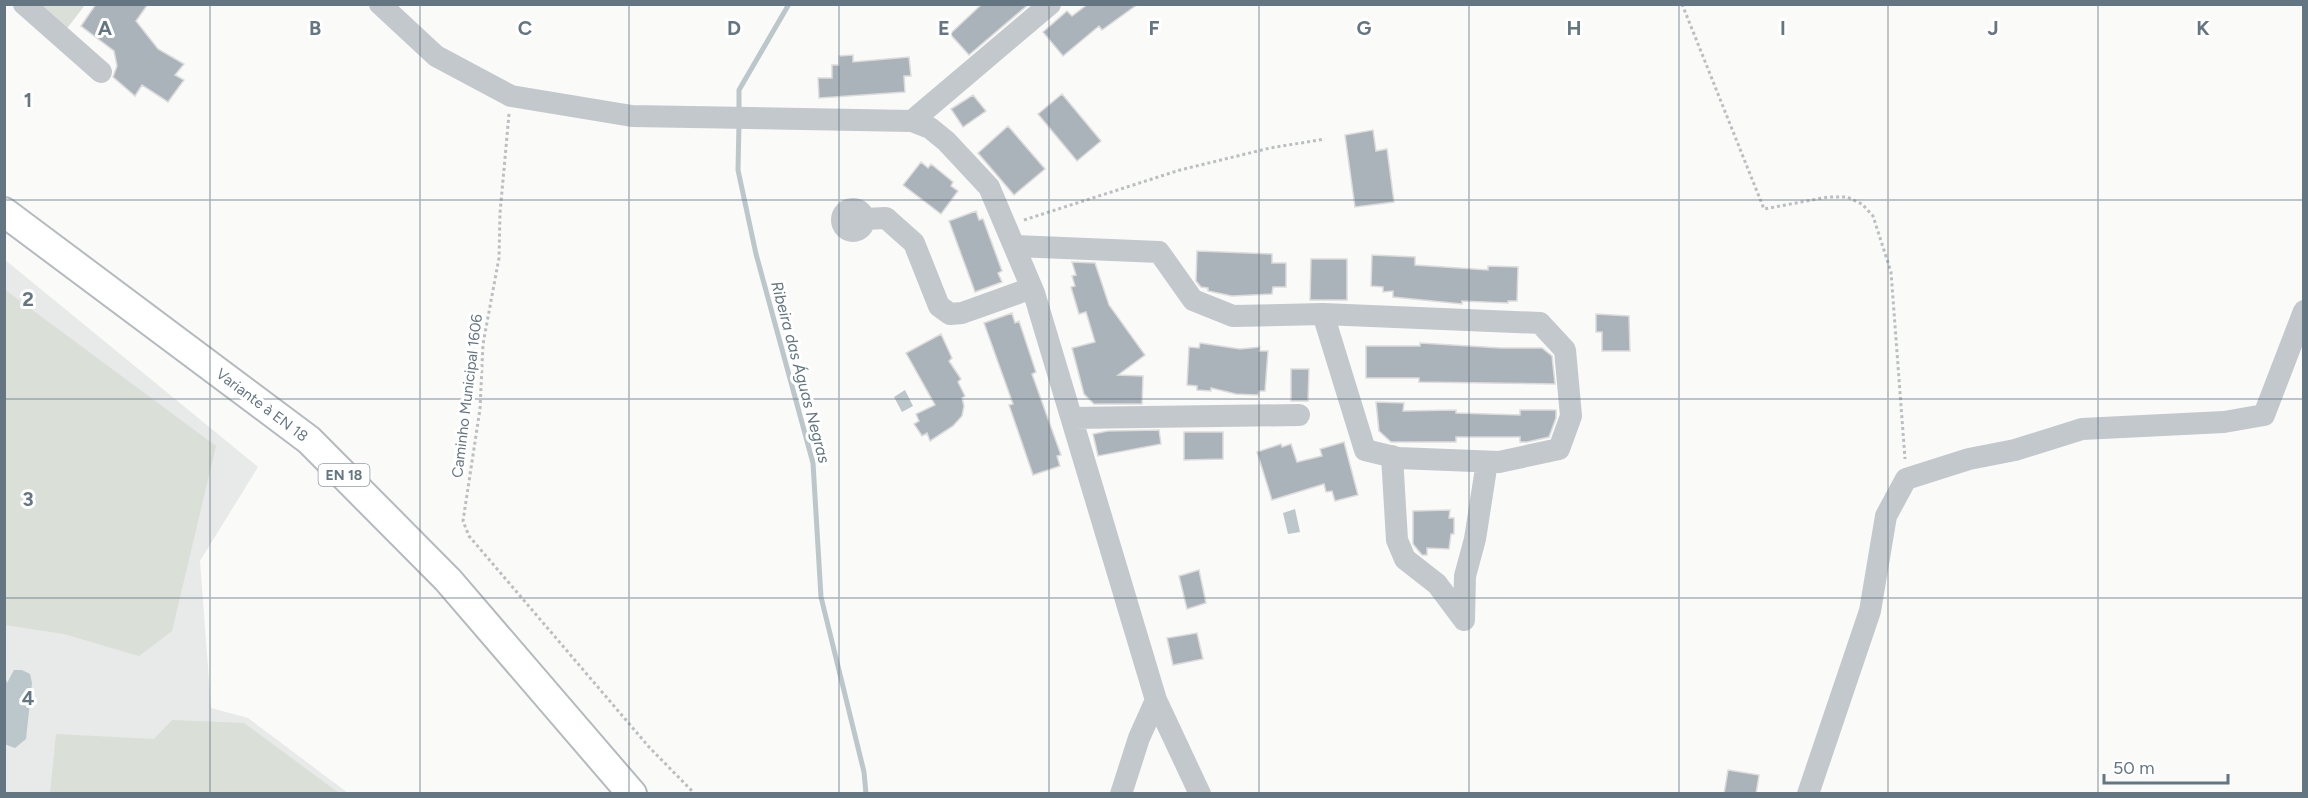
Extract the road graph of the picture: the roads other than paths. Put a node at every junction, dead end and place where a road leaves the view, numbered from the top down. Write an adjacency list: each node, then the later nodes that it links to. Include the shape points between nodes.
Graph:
1 (24, 4): 4 (street)
2 (380, 4): 5 (street, via 436,56 512,96 632,116)
3 (1050, 4): 5 (street)
4 (100, 72)
5 (912, 121): 8 (street, via 930,128 946,141 989,188)
6 (4, 212): 17 (main road, Variante à EN 18 / EN 18, via 309,440 448,580)
7 (864, 219): 9 (street, via 886,218 914,243 939,306 950,314)
8 (1011, 239): 9 (street); 11 (street, via 1159,252 1193,300 1233,316)
9 (1032, 288): 13 (street)
10 (2304, 311): 20 (street, via 2265,415 2224,422 2082,429 1906,479 1886,516 1870,610)
11 (1323, 314): 14 (street, via 1365,450); 15 (street, via 1540,323 1565,350 1571,416 1559,449)
12 (1299, 415): 13 (street)
13 (1072, 418): 16 (street)
14 (1392, 456): 15 (street); 15 (street, via 1397,540 1405,559 1437,584 1464,620 1465,576)
15 (1487, 462)
16 (1156, 700): 18 (street, via 1138,738); 19 (street)
17 (632, 794)
18 (1121, 794)
19 (1200, 794)
20 (1808, 794)

